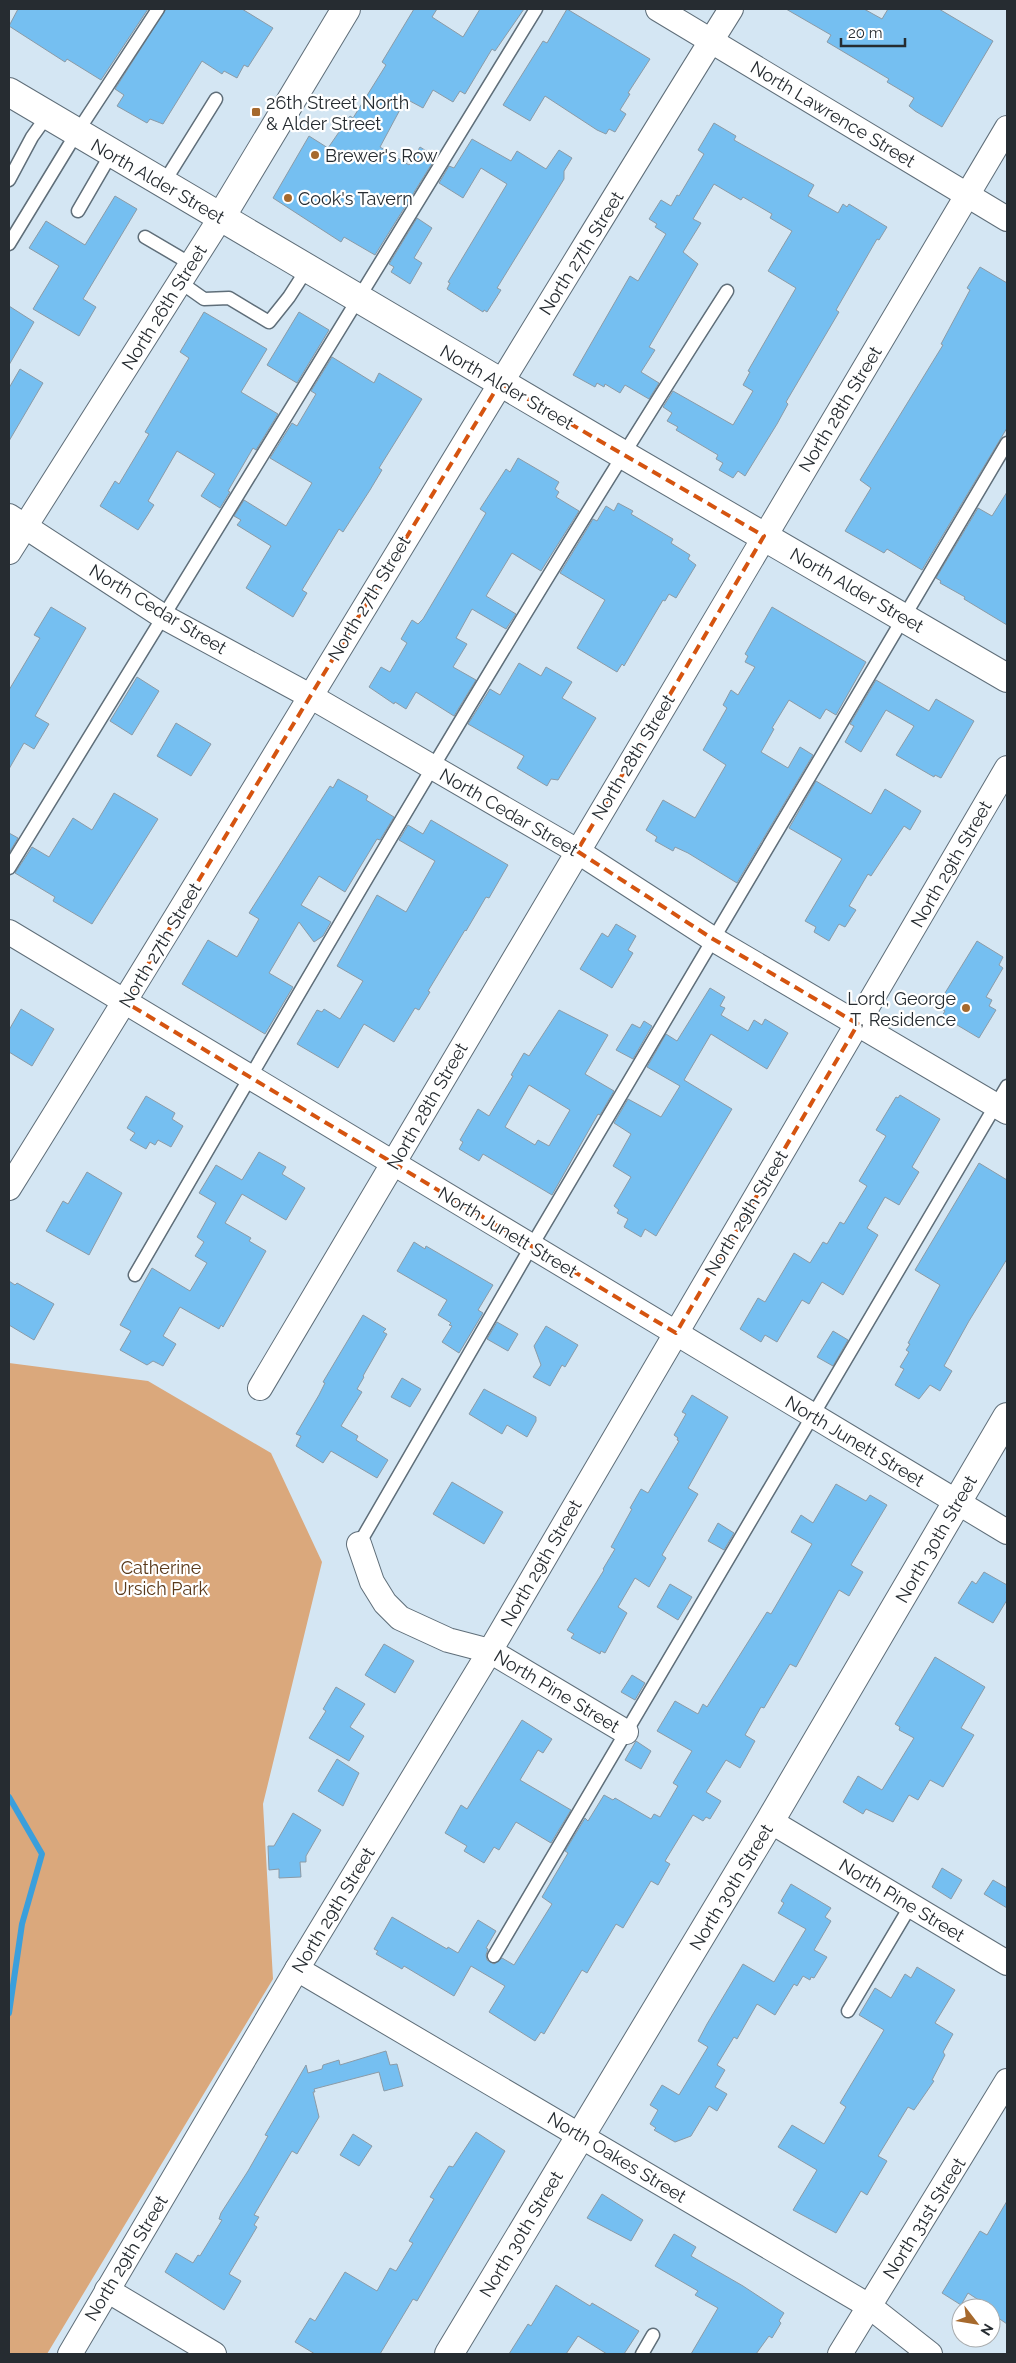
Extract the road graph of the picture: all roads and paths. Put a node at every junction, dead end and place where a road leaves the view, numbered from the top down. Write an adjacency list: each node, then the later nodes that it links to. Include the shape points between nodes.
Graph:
1 (158, 9): 11 (lane)
2 (346, 9): 17 (street, North 26th Street)
3 (536, 9): 24 (lane)
4 (658, 9): 6 (street, North Lawrence Street)
5 (731, 9): 6 (street, North 27th Street)
6 (711, 41): 15 (street, North Lawrence Street); 25 (street, North 27th Street)
7 (9, 92): 9 (street, North Alder Street)
8 (216, 99): 14 (lane)
9 (47, 116): 11 (street, North Alder Street); 13 (lane)
10 (1007, 128): 15 (street, North 28th Street)
11 (76, 134): 12 (street, North Alder Street); 20 (lane)
12 (111, 154): 14 (street, North Alder Street); 16 (lane)
13 (9, 180)
14 (163, 184): 17 (street, North Alder Street)
15 (968, 195): 18 (street, North Lawrence Street); 29 (street, North 28th Street)
16 (78, 211)
17 (220, 218): 21 (street, North Alder Street); 22 (street, North 26th Street)
18 (1007, 219)
19 (145, 237): 22 (lane)
20 (9, 244)
21 (306, 269): 22 (lane, via 268,322 229,298 204,299); 24 (street, North Alder Street)
22 (185, 273): 28 (street, North 26th Street)
23 (727, 291): 27 (lane)
24 (359, 299): 25 (street, North Alder Street); 31 (lane)
25 (500, 383): 27 (street, North Alder Street); 34 (street, North 27th Street)
26 (1007, 443): 32 (lane)
27 (622, 454): 29 (street, North Alder Street); 35 (lane)
28 (17, 520): 30 (street, North 26th Street); 31 (street, North Cedar Street)
29 (764, 536): 32 (street, North Alder Street); 37 (street, North 28th Street)
30 (9, 552)
31 (164, 617): 34 (street, North Cedar Street); 38 (lane)
32 (903, 617): 33 (street, North Alder Street); 40 (lane)
33 (1007, 678)
34 (310, 696): 35 (street, North Cedar Street); 41 (street, North 27th Street)
35 (434, 767): 37 (street, North Cedar Street); 43 (lane)
36 (1007, 768): 42 (street, North 29th Street)
37 (577, 851): 40 (street, North Cedar Street); 45 (street, North 28th Street)
38 (9, 868)
39 (9, 932): 41 (street, North Junett Street)
40 (713, 939): 42 (street, North Cedar Street); 47 (lane)
41 (125, 1002): 43 (street, North Junett Street); 46 (street, North 27th Street)
42 (858, 1024): 44 (street, North Cedar Street); 49 (street, North 29th Street)
43 (251, 1076): 45 (street, North Junett Street); 48 (lane)
44 (1003, 1101): 51 (lane)
45 (394, 1163): 47 (street, North Junett Street); 50 (street, North 28th Street)
46 (9, 1188)
47 (531, 1246): 49 (street, North Junett Street); 55 (lane)
48 (135, 1275)
49 (676, 1333): 51 (street, North Junett Street); 56 (street, North 29th Street)
50 (260, 1388)
51 (813, 1415): 53 (street, North Junett Street); 57 (lane)
52 (1007, 1418): 53 (street, North 30th Street)
53 (958, 1502): 54 (street, North Junett Street); 58 (street, North 30th Street)
54 (1007, 1532)
55 (359, 1544): 56 (street, North Pine Street, via 372,1582 385,1603 400,1618 448,1640)
56 (490, 1651): 57 (street, North Pine Street); 62 (street, North 29th Street)
57 (626, 1732): 60 (lane)
58 (770, 1821): 59 (street, North Pine Street); 65 (street, North 30th Street)
59 (911, 1905): 61 (street, North Pine Street); 63 (lane)
60 (494, 1956)
61 (1007, 1963)
62 (297, 1968): 65 (street, North Oakes Street); 66 (street, North 29th Street)
63 (848, 2011)
64 (1007, 2081): 67 (street, North 31st Street)
65 (580, 2136): 67 (street, North Oakes Street); 71 (street, North 30th Street)
66 (107, 2290): 69 (street, North 29th Street); 70 (street)
67 (869, 2306): 73 (street, North 31st Street); 74 (street, North Oakes Street)
68 (654, 2336): 72 (lane)
69 (70, 2354)
70 (214, 2354)
71 (449, 2354)
72 (642, 2354)
73 (840, 2354)
74 (930, 2354)

